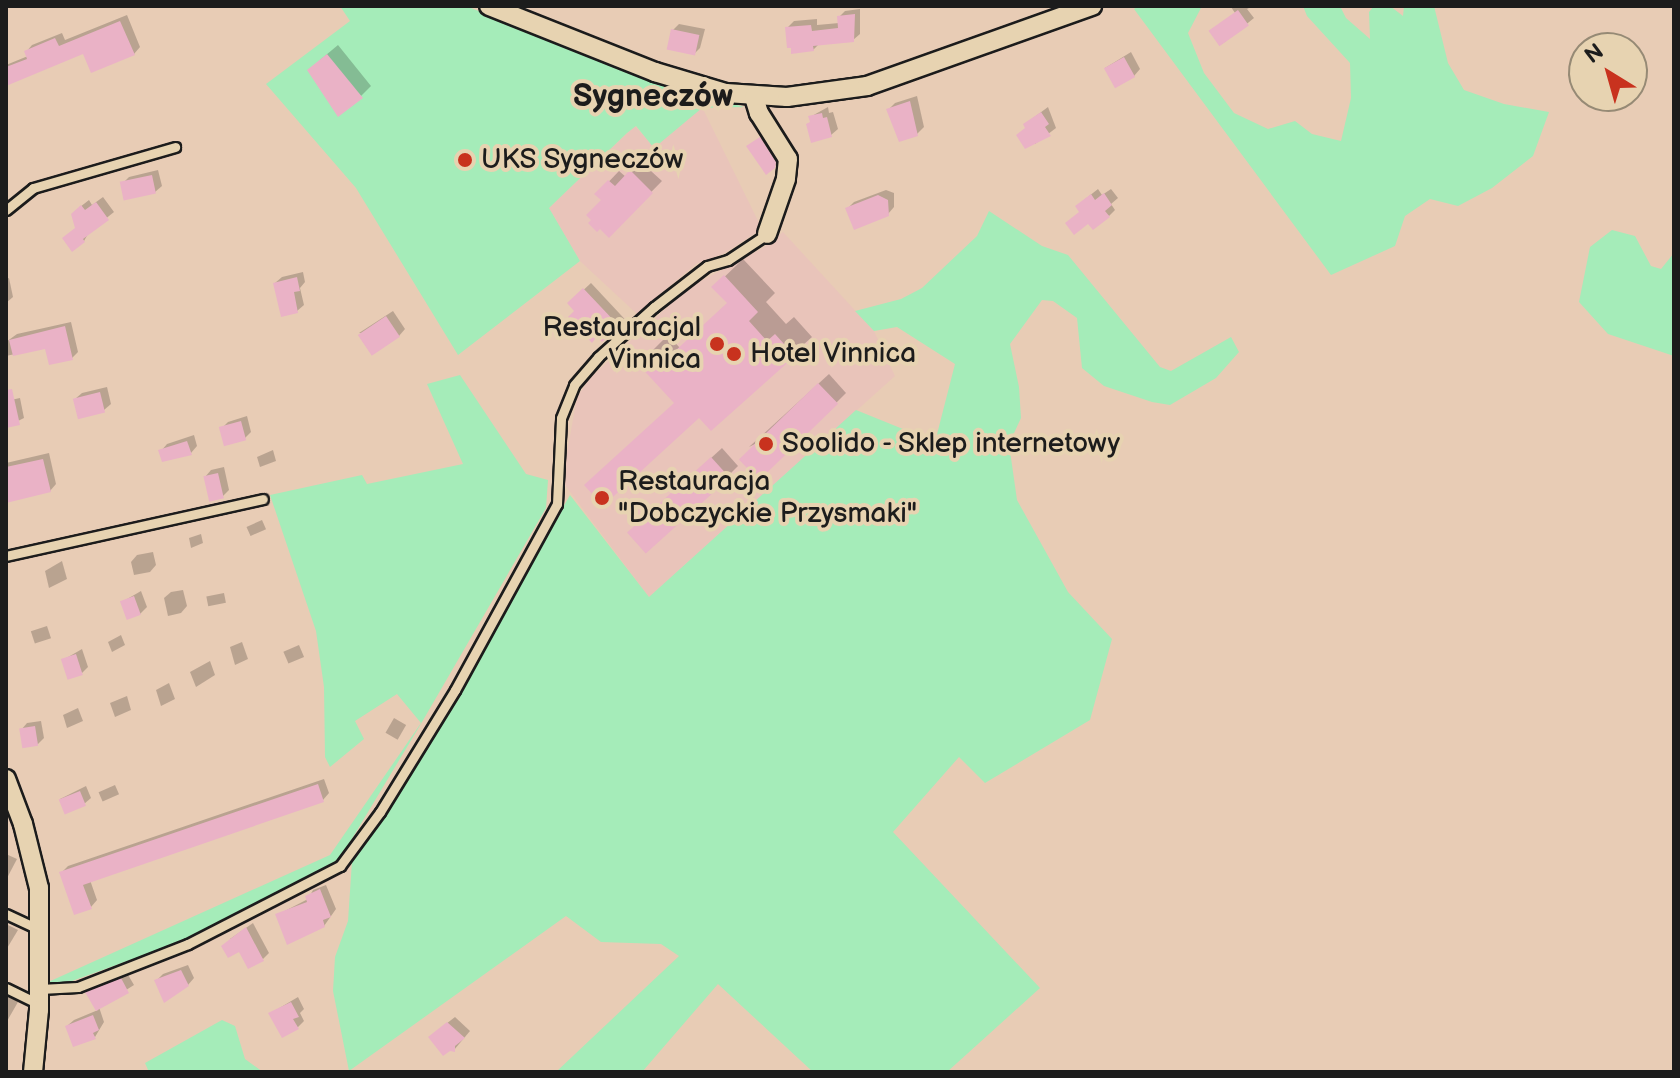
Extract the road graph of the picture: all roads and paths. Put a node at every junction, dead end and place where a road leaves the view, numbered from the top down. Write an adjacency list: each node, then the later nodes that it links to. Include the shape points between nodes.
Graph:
1 (489, 6): 3 (street, via 655,72)
2 (1092, 6): 3 (street, via 867,86)
3 (754, 97): 6 (street, via 788,159)
4 (175, 147): 5 (lane, via 33,188)
5 (6, 210)
6 (767, 234): 13 (lane, via 728,260 707,266 654,307 574,385 561,418 557,504 455,690 340,866 188,944)
7 (263, 499): 8 (lane)
8 (6, 556)
9 (6, 779): 11 (street, via 39,888)
10 (6, 914): 11 (lane)
11 (38, 929): 13 (street)
12 (6, 988): 13 (lane)
13 (40, 997): 14 (street)
14 (33, 1072)

